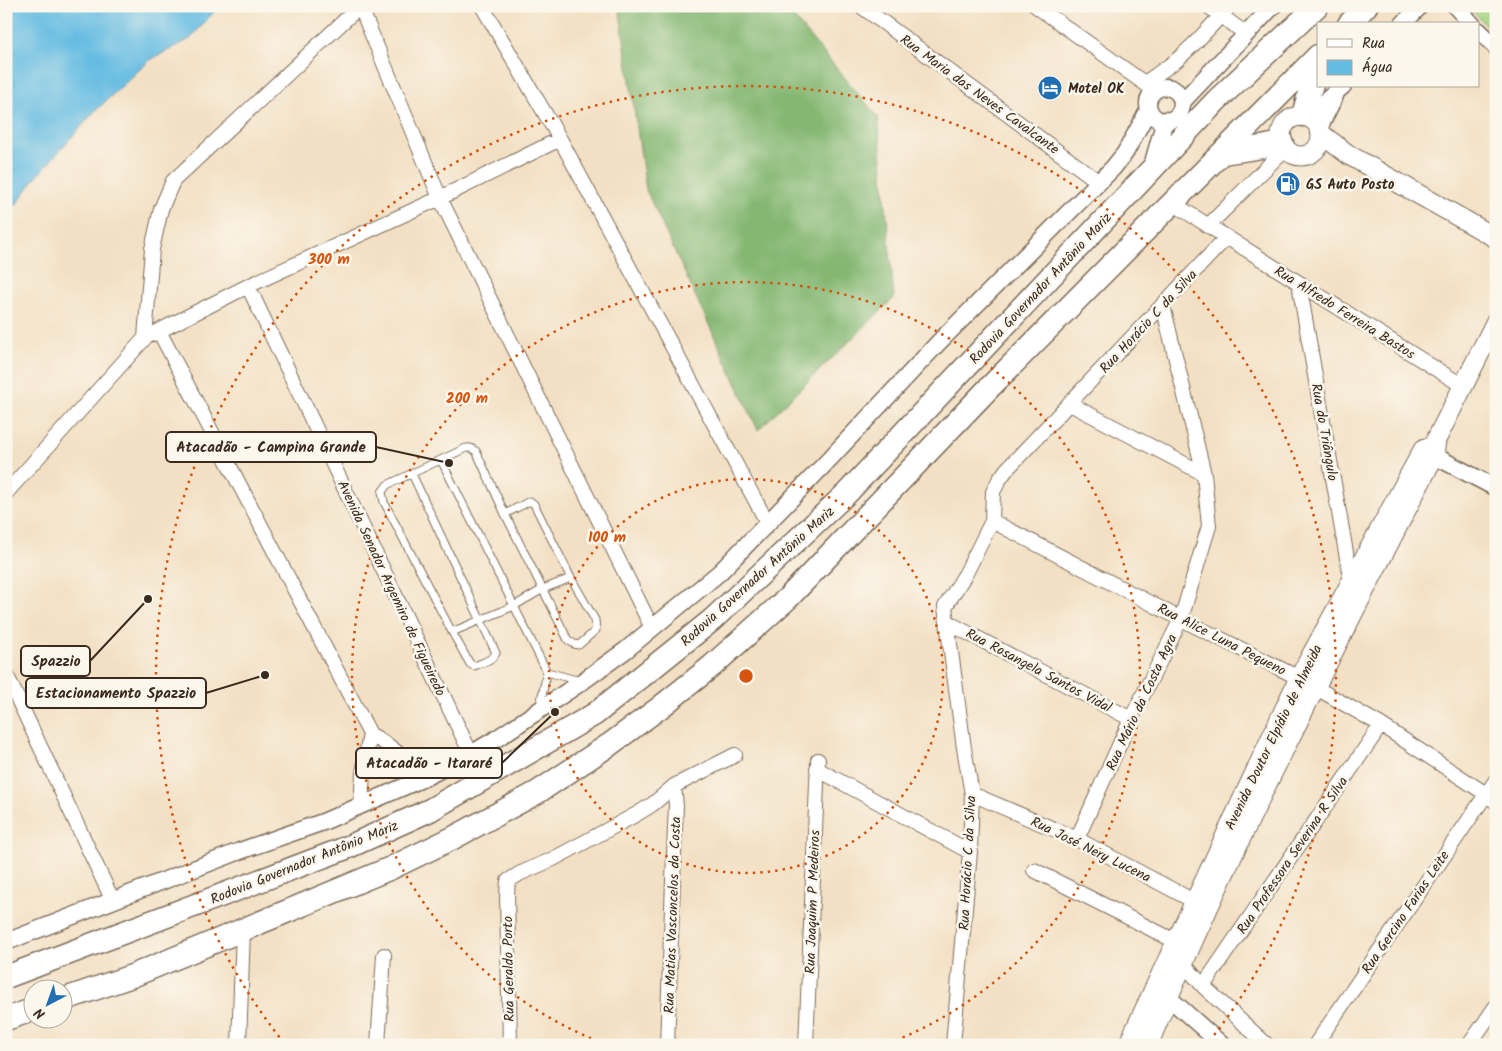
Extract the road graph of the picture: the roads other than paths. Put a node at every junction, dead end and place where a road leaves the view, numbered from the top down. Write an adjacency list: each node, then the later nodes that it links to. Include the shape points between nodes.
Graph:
1 (482, 6): 24 (street)
2 (861, 6): 28 (street, Rua Maria das Neves Cavalcante)
3 (1036, 6): 19 (street)
4 (1208, 6): 10 (street)
5 (1274, 6): 15 (street)
6 (1317, 6): 27 (highway, Rodovia Governador Antônio Mariz, via 1216,101)
7 (1366, 6): 11 (highway)
8 (1420, 6): 12 (street)
9 (1455, 6): 13 (street)
10 (1225, 11): 15 (street); 19 (street, via 1177,60)
11 (1351, 22)
12 (1405, 22)
13 (1470, 22)
14 (1480, 32): 16 (street)
15 (1246, 34): 18 (street)
16 (1496, 47)
17 (1317, 57): 23 (highway); 26 (highway)
18 (1202, 81): 19 (street); 21 (street)
19 (1157, 87): 21 (street, via 1178,93); 22 (street, via 1148,101)
20 (1340, 89): 23 (street)
21 (1182, 102): 22 (street, via 1173,118)
22 (1158, 117): 27 (street, via 1155,160); 28 (street, via 1147,140 1125,153)
23 (1313, 129): 25 (main road, via 1305,156 1289,152); 25 (main road, via 1296,116 1286,122 1280,132); 33 (main road, via 1349,155)
24 (560, 139): 29 (street); 50 (street)
25 (1283, 146): 26 (highway); 31 (street)
26 (1222, 152): 30 (highway)
27 (1150, 172): 87 (highway, Rodovia Governador Antônio Mariz, via 847,493 712,620 595,714 430,810 346,848)
28 (1099, 182): 50 (street, via 939,342)
29 (440, 198): 35 (street); 39 (street, via 360,6 173,181 161,209 152,249); 58 (street)
30 (1174, 204): 31 (street, Rua Alfredo Ferreira Bastos); 82 (highway, via 981,396 788,598 658,709 538,792 453,838 391,868)
31 (1208, 226): 32 (street, Rua Alfredo Ferreira Bastos)
32 (1226, 238): 34 (street, Rua Alfredo Ferreira Bastos); 36 (street, Rua Horácio C da Silva)
33 (1496, 238)
34 (1299, 284): 40 (street, Rua Alfredo Ferreira Bastos); 52 (street, Rua do Triângulo)
35 (248, 286): 38 (street); 68 (street, Avenida Senador Argemiro de Figueiredo)
36 (1163, 306): 41 (street, Rua Horácio C da Silva); 45 (street, Rua Mário da Costa Agra)
37 (1496, 320): 40 (main road, Avenida Doutor Elpídio de Almeida)
38 (159, 331): 39 (street); 67 (street)
39 (145, 338): 47 (street)
40 (1463, 386): 42 (main road, Avenida Doutor Elpídio de Almeida)
41 (1070, 404): 45 (street); 49 (street, Rua Horácio C da Silva, via 999,480 993,492)
42 (1431, 449): 46 (street); 52 (main road, Avenida Doutor Elpídio de Almeida); 63 (main road, Avenida Doutor Elpídio de Almeida)
43 (441, 460): 44 (lane); 48 (lane, via 466,448 476,451); 54 (lane)
44 (412, 474): 56 (lane); 59 (lane, via 387,485 382,492 384,502)
45 (1204, 474): 55 (street, Rua Mário da Costa Agra, via 1209,526)
46 (1496, 488)
47 (6, 493)
48 (505, 514): 51 (lane, via 530,501 534,504); 53 (lane)
49 (992, 521): 55 (street, Rua Alice Luna Pequeno); 57 (street, Rua Horácio C da Silva, via 945,607)
50 (767, 522): 58 (street, via 720,572)
51 (571, 578): 53 (lane); 53 (lane, via 595,620 596,630 579,645 568,640)
52 (1351, 581): 63 (main road, Avenida Doutor Elpídio de Almeida)
53 (543, 589): 54 (lane)
54 (514, 606): 56 (lane); 60 (lane)
55 (1180, 619): 63 (street, Rua Alice Luna Pequeno); 65 (street, Rua Mário da Costa Agra)
56 (481, 620): 59 (lane); 59 (lane, via 496,653 474,666)
57 (947, 622): 65 (street, Rua Rosangela Santos Vidal); 73 (street, Rua Horácio C da Silva)
58 (652, 628): 62 (street)
59 (452, 632)
60 (547, 672): 62 (lane); 64 (lane)
61 (6, 674): 80 (street)
62 (583, 681): 64 (street)
63 (1307, 682): 66 (street, Rua Alice Luna Pequeno); 81 (main road, Avenida Doutor Elpídio de Almeida)
64 (539, 711): 68 (street)
65 (1132, 719): 76 (street, Rua Mário da Costa Agra)
66 (1381, 725): 74 (street, Rua Alice Luna Pequeno); 88 (street, Rua Professora Severina R Silva)
67 (370, 734): 70 (street, via 404,757); 75 (street)
68 (471, 754): 70 (street)
69 (735, 755): 72 (street, Rua Matias Vasconcelos da Costa)
70 (424, 778): 75 (street)
71 (1496, 780): 74 (street, Rua Gercino Farias Leite)
72 (674, 786): 79 (street, Rua Matias Vasconcelos da Costa, via 637,814 508,881); 97 (street, Rua Matias Vasconcelos da Costa, via 676,827)
73 (972, 794): 76 (street, Rua José Nery Lucena); 77 (street, Rua Horácio C da Silva)
74 (1491, 798): 104 (street, Rua Gercino Farias Leite)
75 (361, 806): 80 (street)
76 (1078, 838): 81 (street, Rua José Nery Lucena)
77 (970, 852): 98 (street, Rua Joaquim P Medeiros, via 818,764); 99 (street, Rua Horácio C da Silva)
78 (1034, 870): 84 (street)
79 (507, 894): 96 (street, Rua Geraldo Porto)
80 (113, 901): 83 (street)
81 (1201, 905): 84 (main road, Avenida Doutor Elpídio de Almeida); 86 (main road, Avenida Doutor Elpídio de Almeida)
82 (243, 929): 90 (highway, via 132,976); 94 (street)
83 (6, 942)
84 (1178, 942): 89 (main road, Avenida Doutor Elpídio de Almeida)
85 (384, 955): 95 (street)
86 (1183, 963): 88 (street); 89 (main road, Avenida Doutor Elpídio de Almeida)
87 (6, 977)
88 (1204, 986): 103 (street)
89 (1161, 993): 100 (main road, Avenida Doutor Elpídio de Almeida); 101 (main road, Avenida Doutor Elpídio de Almeida); 102 (street)
90 (72, 997)
91 (1496, 1006): 105 (street)
92 (22, 1013): 93 (highway)
93 (6, 1019)
94 (239, 1045)
95 (378, 1045)
96 (510, 1045)
97 (667, 1045)
98 (806, 1045)
99 (953, 1045)
100 (1128, 1045)
101 (1148, 1045)
102 (1222, 1045)
103 (1267, 1045)
104 (1315, 1045)
105 (1469, 1045)

